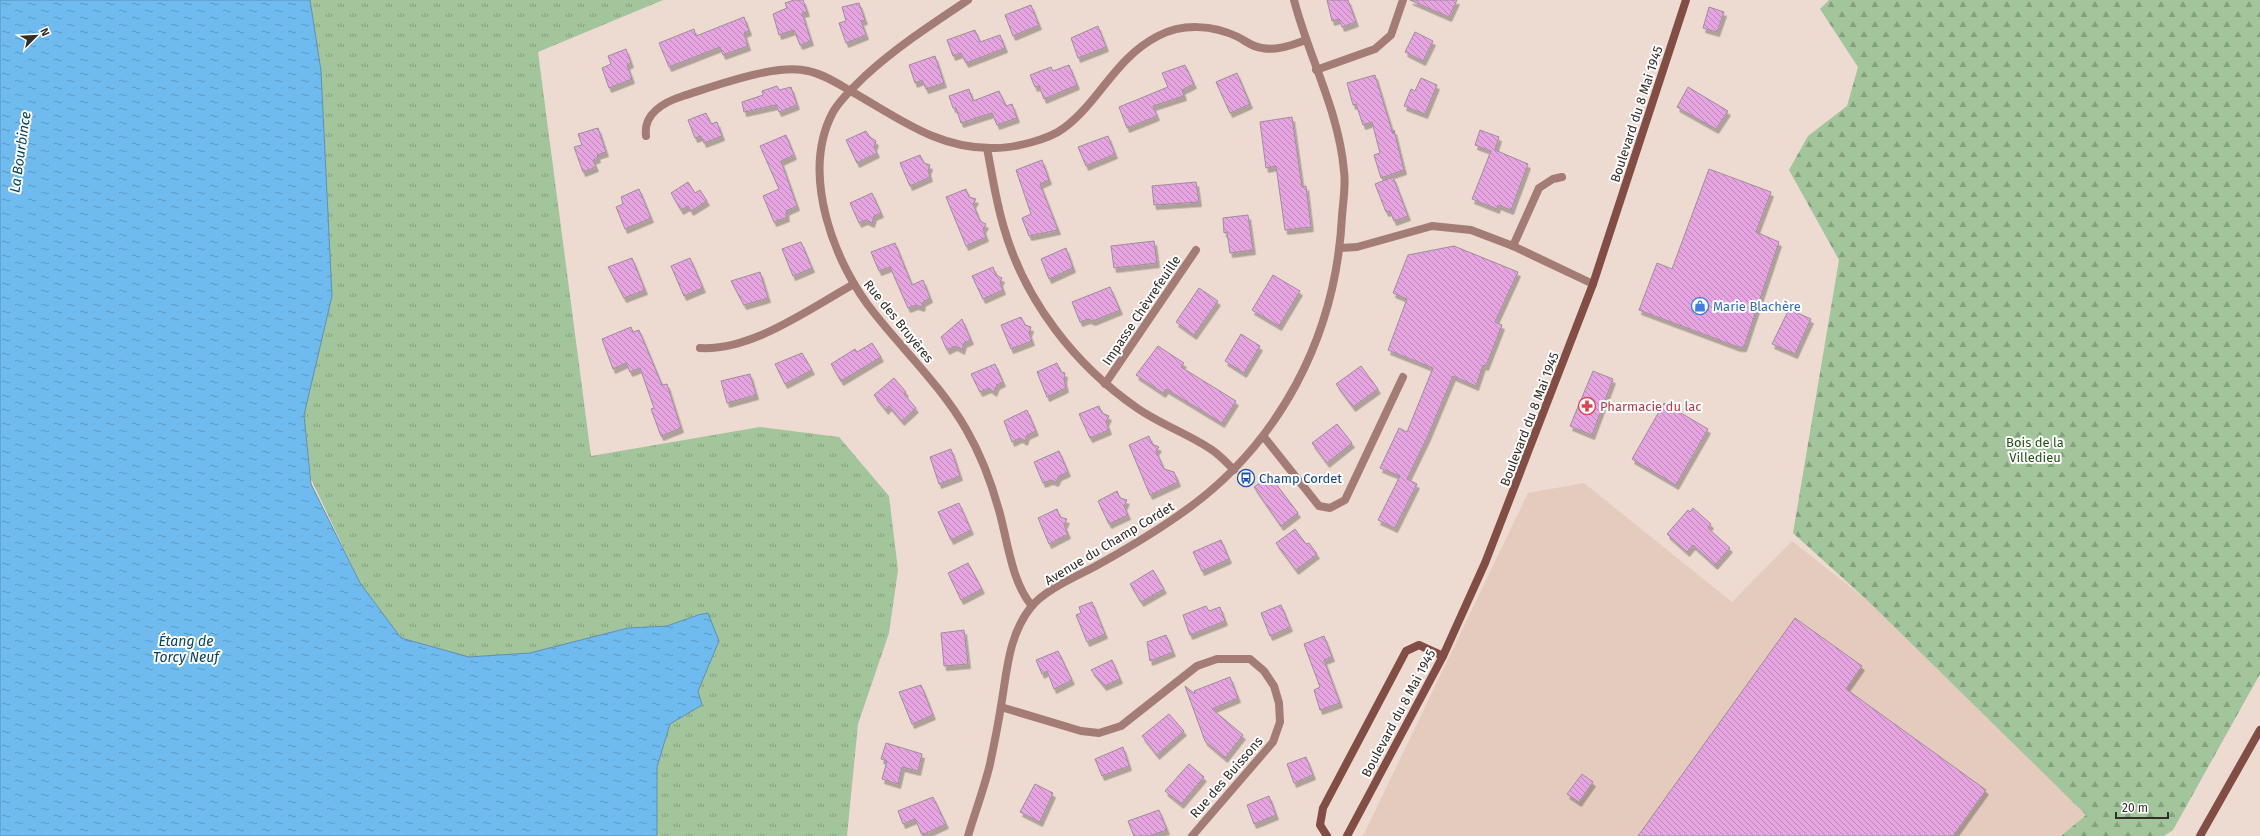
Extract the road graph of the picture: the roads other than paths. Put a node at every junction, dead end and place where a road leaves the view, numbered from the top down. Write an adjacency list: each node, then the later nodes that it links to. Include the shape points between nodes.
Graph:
1 (968, 0): 7 (street, Rue des Bruyères, via 891,52)
2 (1294, 0): 5 (street, Avenue du Champ Cordet)
3 (1403, 0): 6 (street, via 1391,34 1375,49)
4 (1686, 0): 15 (street, Boulevard du 8 Mai 1945)
5 (1306, 40): 6 (street, Avenue du Champ Cordet); 9 (street, via 1284,48 1261,48 1210,28 1174,29 1136,48 1063,129 1031,142)
6 (1316, 70): 12 (street, Avenue du Champ Cordet, via 1330,101 1344,172)
7 (850, 91): 8 (street, via 838,83 808,71 777,71 746,77 669,100 648,119 644,126); 9 (street, via 929,136 969,147); 14 (street, Rue des Bruyères, via 833,112 824,141 820,173 826,217 837,252)
8 (646, 136)
9 (987, 148): 18 (street, via 1004,228 1029,288 1064,341)
10 (1562, 178): 11 (street, via 1553,179 1539,188)
11 (1513, 246): 12 (street, via 1471,230 1432,226 1358,247); 15 (street)
12 (1340, 248): 19 (street, Avenue du Champ Cordet, via 1322,328 1302,375)
13 (1196, 250): 18 (street, Impasse Chèvrefeuille)
14 (854, 284): 16 (street, via 748,341 716,349); 21 (street, Rue des Bruyères, via 874,313 950,402 973,442 991,483 1014,569 1025,598)
15 (1593, 284): 22 (street, Boulevard du 8 Mai 1945, via 1488,555)
16 (700, 348)
17 (1403, 377): 19 (street, via 1345,500 1330,508 1319,506)
18 (1105, 384): 20 (street, via 1148,415 1210,448)
19 (1264, 437): 20 (street, Avenue du Champ Cordet)
20 (1234, 470): 21 (street, Avenue du Champ Cordet, via 1180,514 1126,549 1058,587)
21 (1032, 606): 23 (street, Avenue du Champ Cordet, via 1008,656)
22 (1443, 656): 25 (street, Boulevard du 8 Mai 1945); 28 (street, via 1419,645 1406,651 1323,808 1320,825)
23 (1001, 707): 26 (street, Avenue du Champ Cordet, via 989,768); 27 (street, Rue des Buissons, via 1067,727 1099,733 1121,726 1196,666 1217,659 1250,659 1264,671 1274,686 1279,703 1280,722 1273,742)
24 (2260, 730): 29 (street)
25 (1349, 832)
26 (968, 836)
27 (1192, 836)
28 (1327, 836)
29 (2200, 836)

